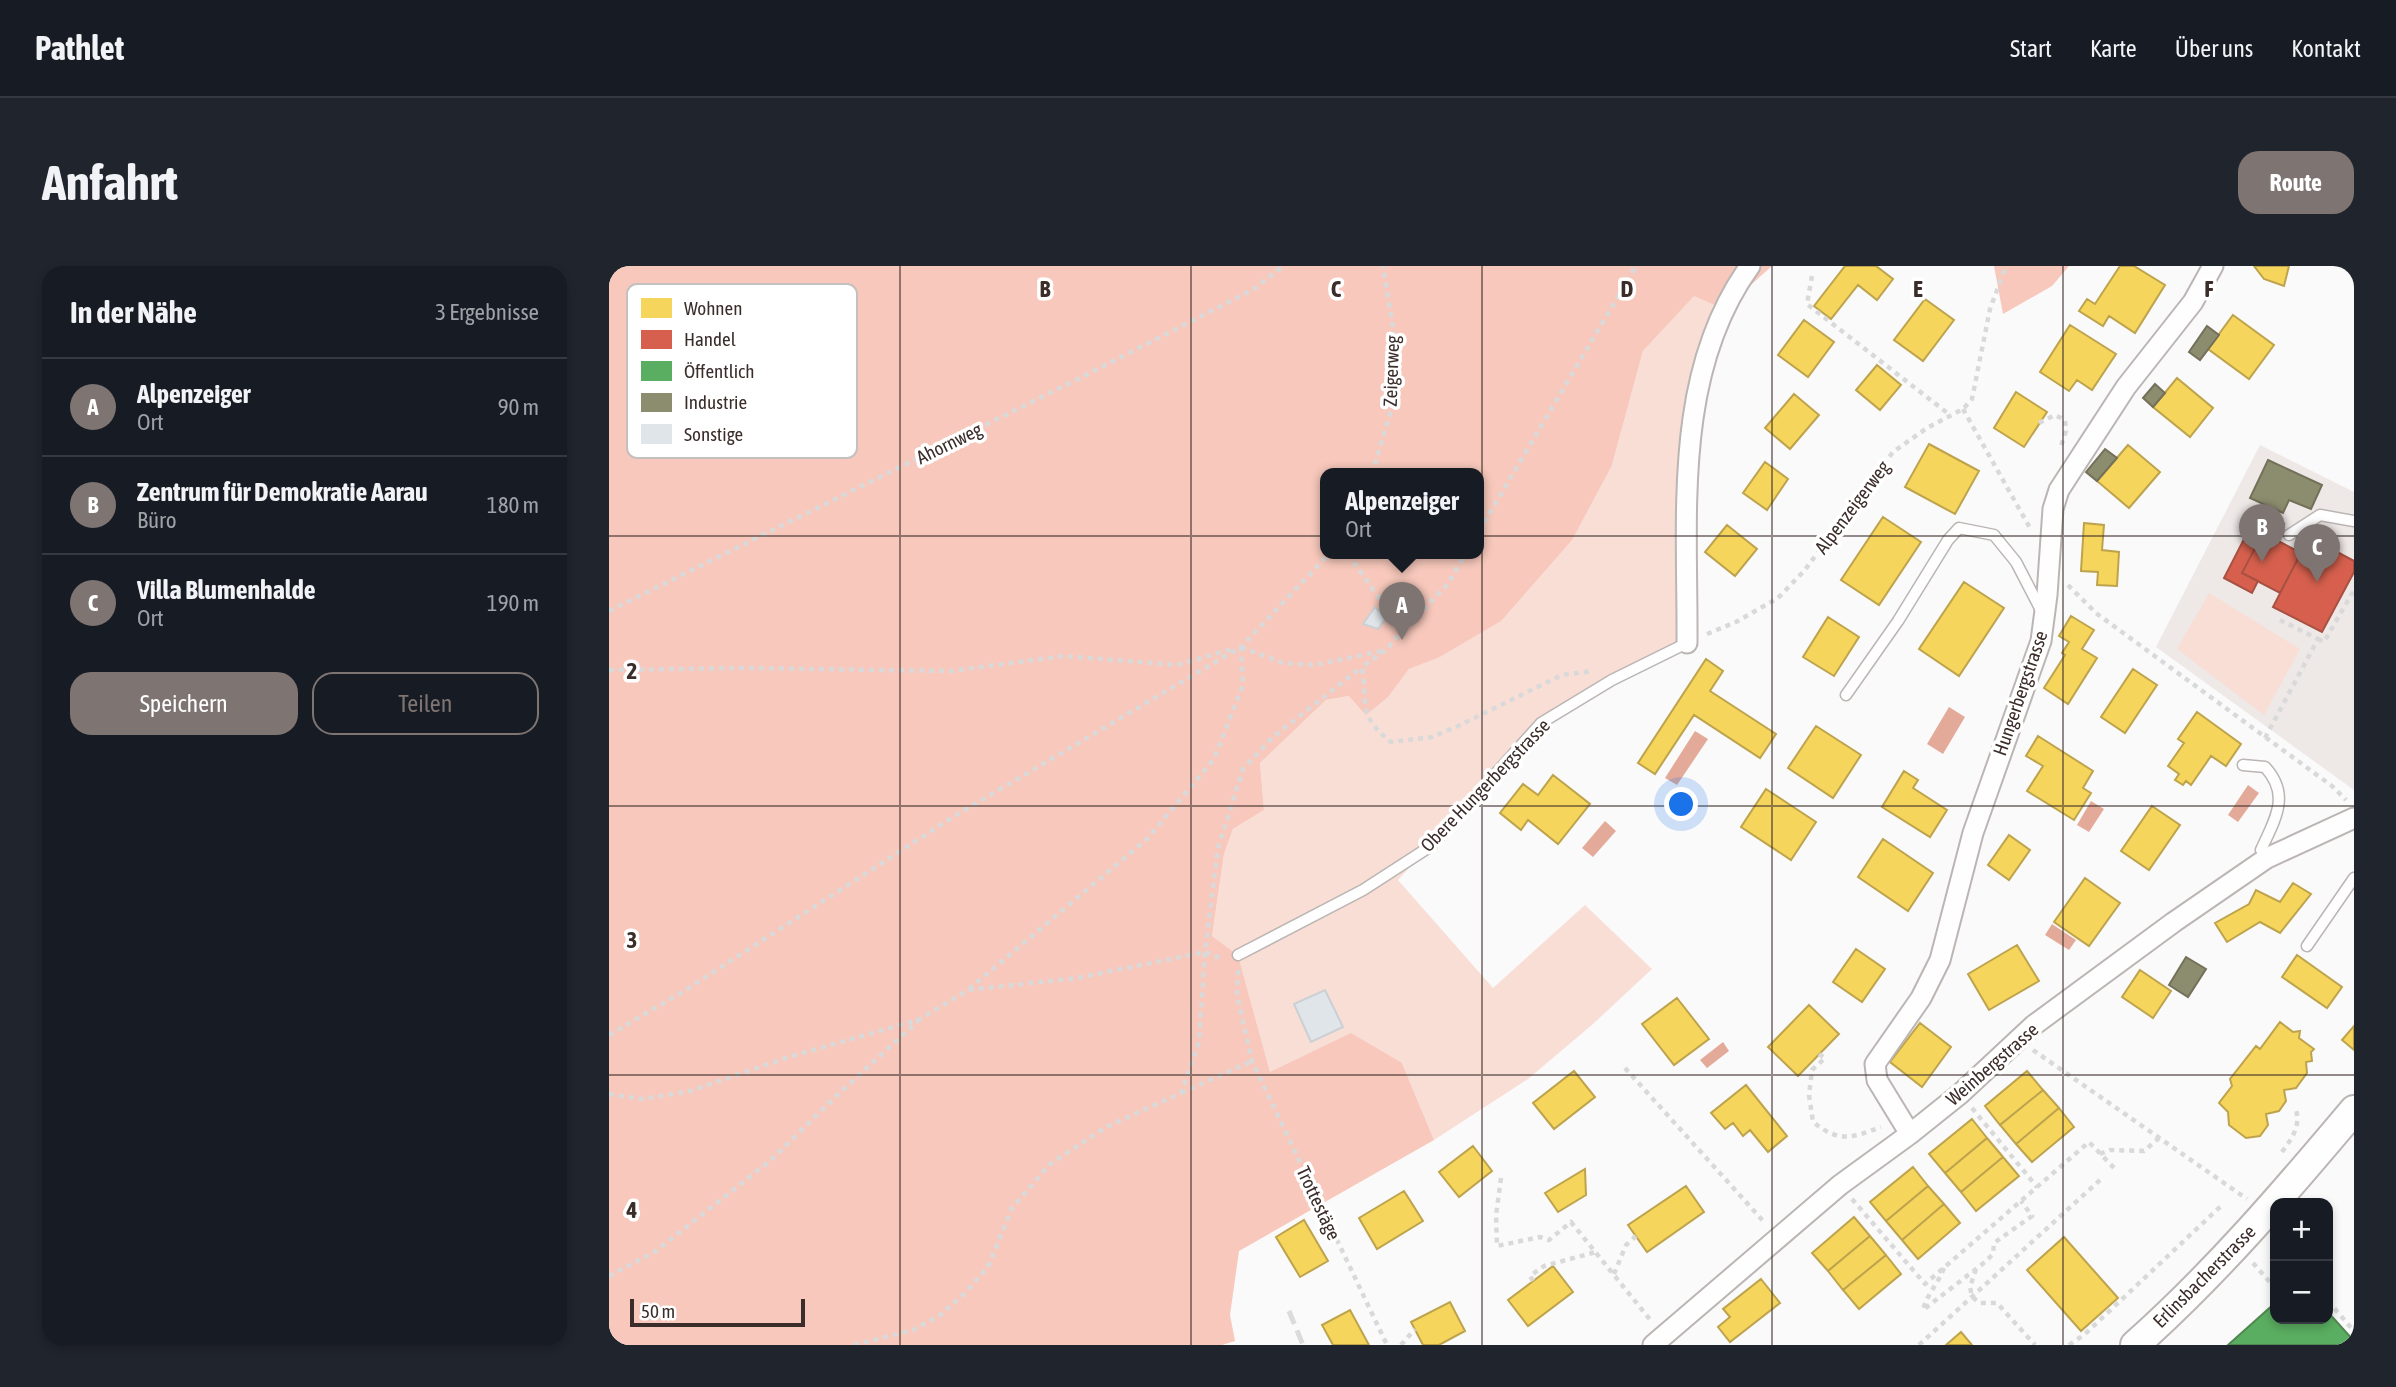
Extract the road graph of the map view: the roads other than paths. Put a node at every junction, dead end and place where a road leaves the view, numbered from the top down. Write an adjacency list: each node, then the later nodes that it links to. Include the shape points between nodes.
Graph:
1 (1750, 266): 6 (street, via 1707,347 1695,396 1689,457)
2 (2213, 266): 5 (street, Hungerbergstrasse, via 2193,303 2126,387 2059,490 2053,509)
3 (2354, 521): 4 (lane, via 2320,515)
4 (2290, 535)
5 (2045, 617): 7 (lane, via 2016,562 1994,535 1959,528); 15 (street, Hungerbergstrasse, via 1973,833 1940,960 1921,998 1875,1064 1877,1080)
6 (1687, 643): 13 (lane, Obere Hungerbergstrasse, via 1612,680 1541,723 1431,846 1363,890)
7 (1846, 695)
8 (2243, 765): 10 (lane, via 2265,767 2281,793 2261,850)
9 (2354, 818): 10 (street, Weinbergstrasse)
10 (2267, 858): 15 (street, Weinbergstrasse, via 2034,1026 1960,1094)
11 (2354, 878): 12 (lane)
12 (2307, 946)
13 (1238, 955)
14 (2354, 1110): 17 (main road, Erlinsbacherstrasse, via 2237,1244)
15 (1906, 1126): 16 (street, Weinbergstrasse)
16 (1658, 1340)
17 (2135, 1345)

